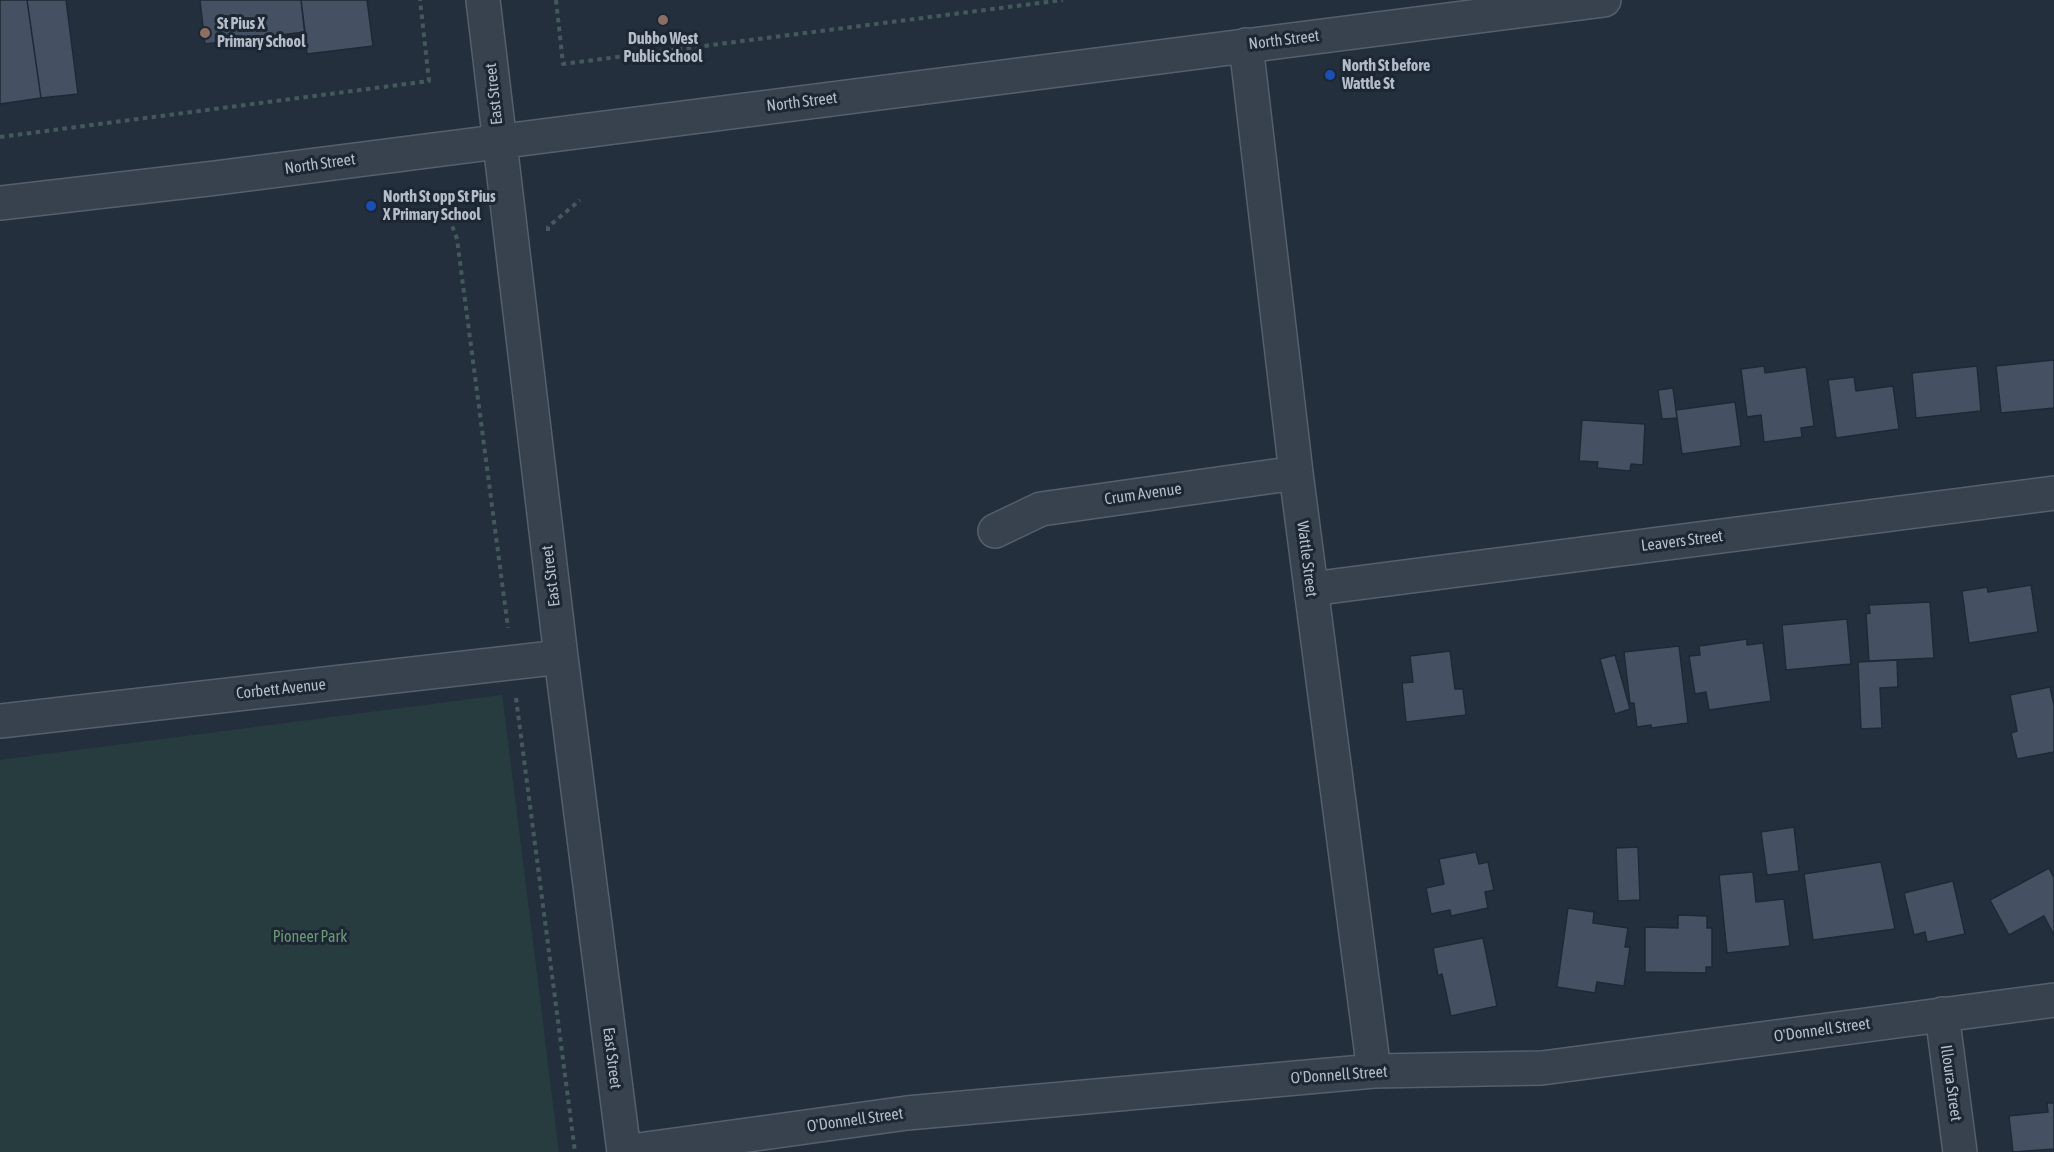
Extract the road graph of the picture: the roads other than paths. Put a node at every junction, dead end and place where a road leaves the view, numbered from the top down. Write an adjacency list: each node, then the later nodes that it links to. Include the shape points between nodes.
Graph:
1 (483, 0): 5 (street, East Street)
2 (1604, 0): 3 (street, North Street)
3 (1525, 5): 4 (street, North Street)
4 (1246, 45): 5 (street, North Street); 7 (street, Wattle Street)
5 (499, 141): 6 (street, North Street); 11 (street, East Street)
6 (0, 203)
7 (1296, 472): 9 (street, Crum Avenue, via 1041,509); 10 (street, Wattle Street)
8 (2054, 494): 10 (street, Leavers Street)
9 (995, 531)
10 (1311, 589): 15 (street, Wattle Street)
11 (561, 657): 12 (street, Corbett Avenue); 16 (street, East Street)
12 (0, 721)
13 (2054, 1000): 14 (street, O'Donnell Street)
14 (1942, 1014): 15 (street, O'Donnell Street, via 1542,1068); 17 (street, Illoura Street)
15 (1374, 1071): 16 (street, O'Donnell Street, via 907,1113)
16 (624, 1152)
17 (1960, 1152)

